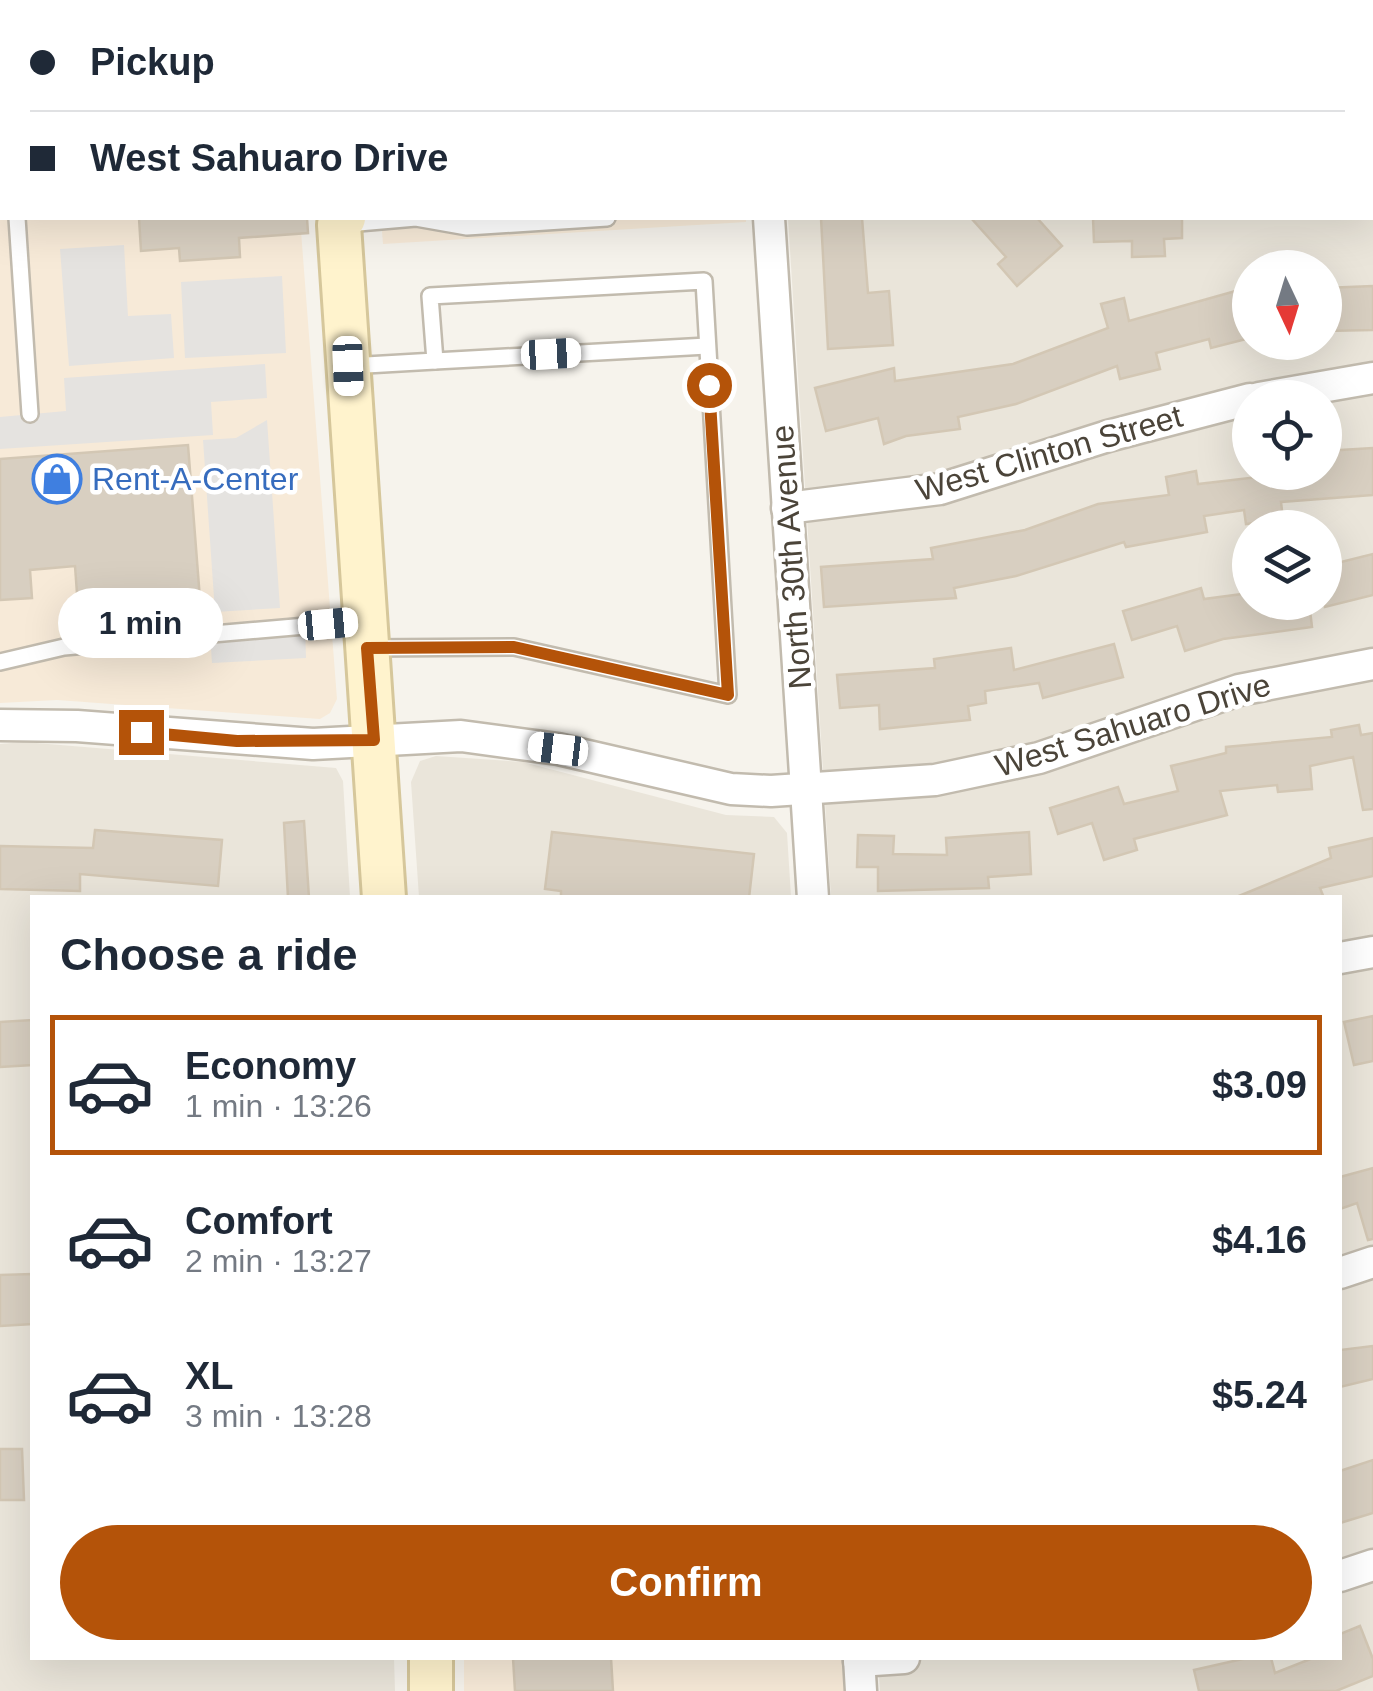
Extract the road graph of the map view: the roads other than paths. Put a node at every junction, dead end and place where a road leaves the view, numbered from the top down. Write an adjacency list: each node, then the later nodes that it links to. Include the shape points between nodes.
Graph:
1 (338, 220): 10 (street)
2 (444, 220): 5 (lane, via 466,227)
3 (543, 220): 5 (lane)
4 (769, 220): 15 (street, North 30th Avenue)
5 (512, 221)
6 (17, 222): 7 (lane); 14 (lane)
7 (0, 228)
8 (707, 346): 9 (lane); 9 (lane, via 704,281 665,283 430,296); 16 (lane, via 728,695 514,647)
9 (434, 361): 10 (lane)
10 (348, 366): 16 (street)
11 (1373, 378): 12 (street)
12 (1342, 383)
13 (1232, 404): 15 (street, West Clinton Street, via 940,490)
14 (30, 414)
15 (788, 508): 21 (street, North 30th Avenue)
16 (366, 634): 17 (lane, via 64,648); 20 (street)
17 (0, 662)
18 (1373, 664): 21 (street, West Sahuaro Drive, via 1239,690 1040,758 935,780)
19 (0, 726): 20 (street, West Sahuaro Drive, via 237,741)
20 (374, 740): 21 (street, West Sahuaro Drive, via 461,736 558,749 731,789); 22 (street)
21 (807, 789): 23 (street, North 30th Avenue)
22 (384, 895)
23 (813, 895)
24 (1373, 952): 25 (street)
25 (1342, 958)
26 (1373, 1262): 27 (street)
27 (1342, 1272)
28 (1373, 1565): 29 (street)
29 (1342, 1575)
30 (431, 1660): 33 (street)
31 (897, 1660): 32 (street)
32 (860, 1670)
33 (432, 1691)

